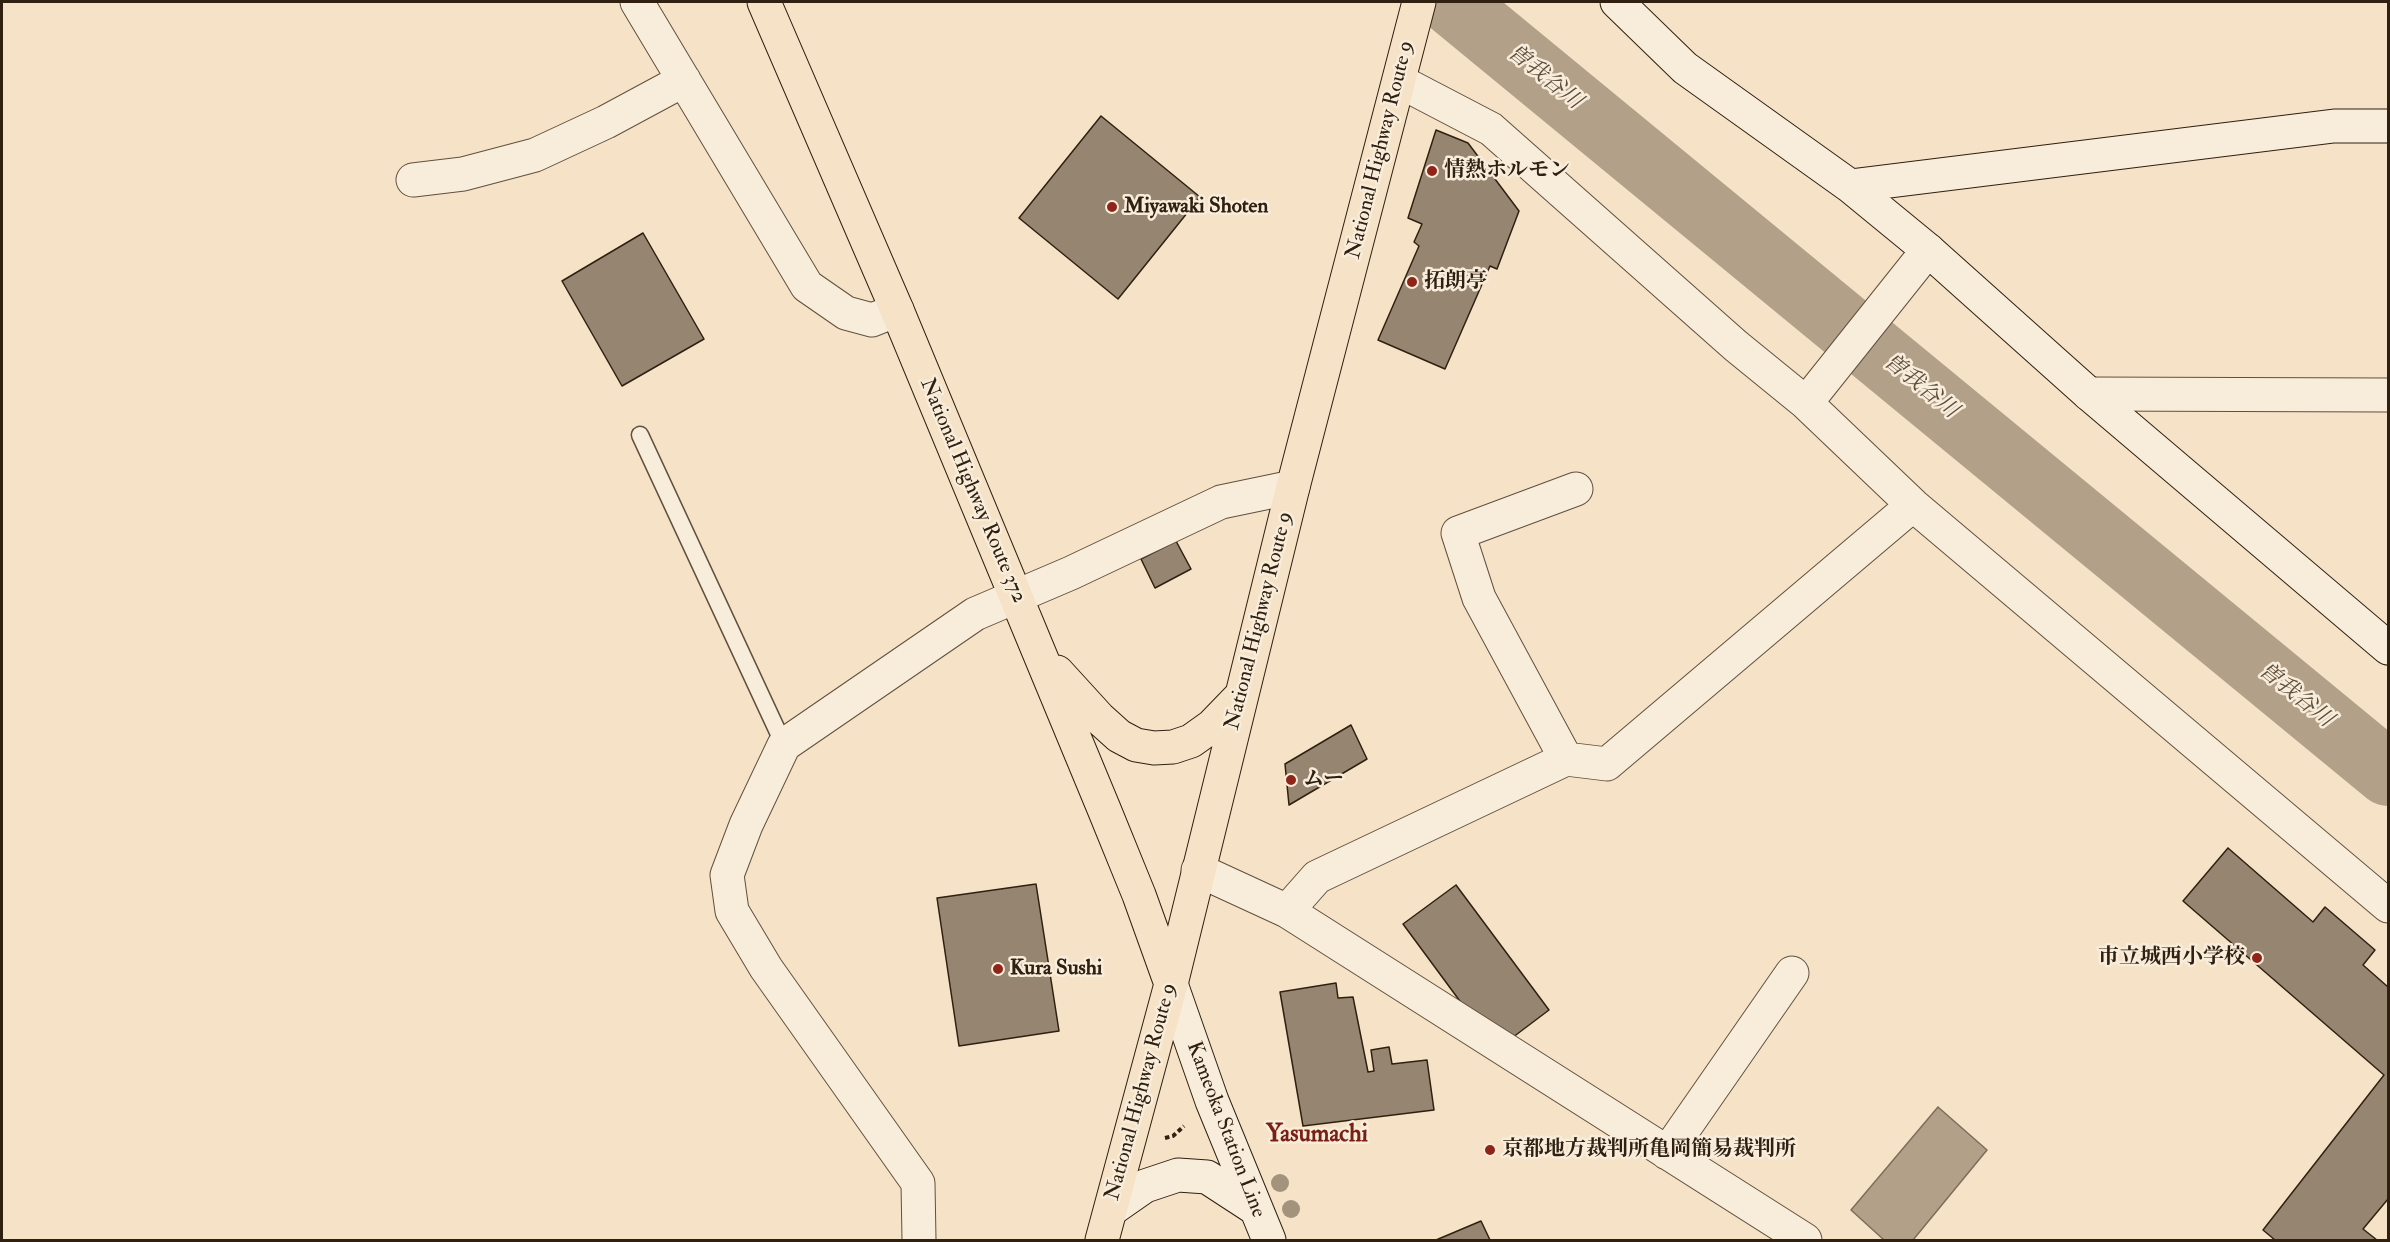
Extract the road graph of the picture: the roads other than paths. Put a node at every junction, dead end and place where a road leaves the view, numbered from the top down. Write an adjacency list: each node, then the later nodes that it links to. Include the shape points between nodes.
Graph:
1 (637, 2): 5 (street)
2 (764, 2): 11 (highway, National Highway Route 372)
3 (1617, 2): 9 (street, via 1684,68)
4 (1416, 15): 6 (highway, National Highway Route 9)
5 (684, 80): 8 (street, via 535,155 463,174); 11 (street, via 807,286 846,313 872,320)
6 (1399, 81): 14 (street, via 1491,129); 16 (highway, National Highway Route 9)
7 (2388, 126): 9 (street, via 2334,126)
8 (413, 180)
9 (1850, 186): 10 (street)
10 (1919, 260): 12 (street); 14 (street)
11 (897, 310): 19 (highway, National Highway Route 372)
12 (2089, 394): 13 (street); 21 (street)
13 (2388, 395)
14 (1806, 403): 18 (street)
15 (640, 435): 23 (lane)
16 (1293, 487): 19 (street, via 1221,502); 22 (highway, National Highway Route 9)
17 (1575, 489): 24 (street, via 1458,533 1479,598)
18 (1913, 505): 24 (street, via 1607,764); 26 (street)
19 (1016, 597): 20 (highway, National Highway Route 372); 23 (street, via 975,614)
20 (1038, 647): 22 (highway, via 1099,718 1136,745 1173,747 1191,741 1212,726); 29 (highway, National Highway Route 372)
21 (2388, 648)
22 (1242, 694): 25 (highway, National Highway Route 9)
23 (784, 745): 33 (street, via 726,875 732,911 766,968 918,1183)
24 (1566, 759): 27 (street, via 1317,877)
25 (1198, 870): 27 (street); 29 (highway, National Highway Route 9)
26 (2388, 906)
27 (1287, 911): 30 (street)
28 (1792, 973): 30 (street)
29 (1171, 984): 31 (street, Kameoka Station Line); 32 (highway, National Highway Route 9)
30 (1667, 1153): 36 (street)
31 (1253, 1207): 32 (street, via 1207,1177 1178,1175 1145,1186); 35 (street, Kameoka Station Line)
32 (1112, 1209): 34 (highway, National Highway Route 9)
33 (919, 1240)
34 (1102, 1240)
35 (1269, 1240)
36 (1805, 1240)

